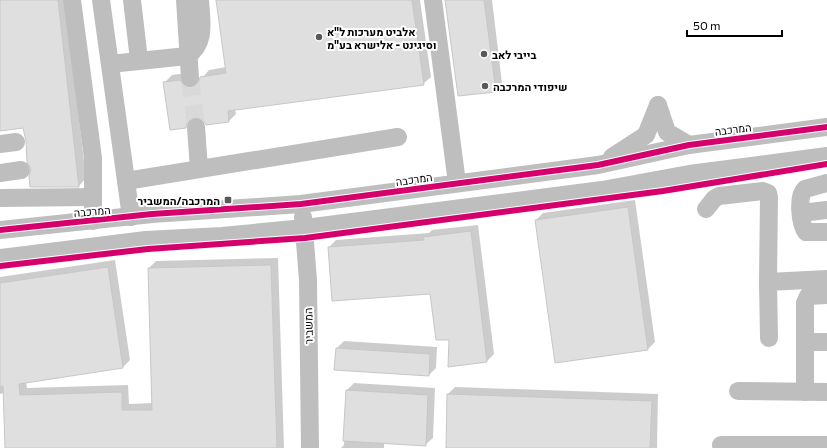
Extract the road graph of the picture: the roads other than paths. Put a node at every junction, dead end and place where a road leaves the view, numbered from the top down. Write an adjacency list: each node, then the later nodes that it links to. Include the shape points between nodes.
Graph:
1 (72, 0): 23 (street, via 93,158)
2 (101, 0): 9 (street)
3 (132, 0): 8 (street)
4 (185, 0): 7 (street)
5 (200, 0): 7 (street, via 202,35 194,52)
6 (433, 0): 21 (street)
7 (187, 56): 8 (street); 10 (street)
8 (139, 60): 9 (street)
9 (110, 64): 20 (street)
10 (190, 78)
11 (196, 126): 17 (street)
12 (827, 127): 14 (street, המרכבה)
13 (398, 136): 17 (street)
14 (689, 145): 16 (street, המרכבה); 16 (street, via 667,132 658,105 646,135)
15 (827, 156): 31 (street, via 689,174 602,190)
16 (598, 164): 21 (street, המרכבה)
17 (199, 169): 20 (street)
18 (21, 170): 19 (street)
19 (0, 172)
20 (126, 181): 29 (street)
21 (457, 183): 25 (street, המרכבה)
22 (827, 183): 28 (street, via 801,192)
23 (92, 197): 24 (street); 30 (street)
24 (0, 198)
25 (301, 204): 29 (street, המרכבה); 31 (street, המשביר)
26 (706, 210): 36 (street, via 719,196 763,191 768,193)
27 (827, 210): 28 (street)
28 (801, 213): 33 (street, via 806,232)
29 (131, 217): 30 (street, המרכבה)
30 (93, 221): 32 (street, המרכבה)
31 (305, 228): 34 (street, via 146,240); 46 (street, המשביר)
32 (0, 230)
33 (827, 232)
34 (0, 258)
35 (827, 279): 36 (street)
36 (768, 282): 38 (street)
37 (827, 295): 39 (street, via 812,295 806,299)
38 (769, 338)
39 (805, 342): 40 (street); 42 (street)
40 (827, 342)
41 (738, 392): 42 (street)
42 (805, 392): 43 (street)
43 (827, 392)
44 (721, 445): 45 (street)
45 (827, 445)
46 (310, 448)

